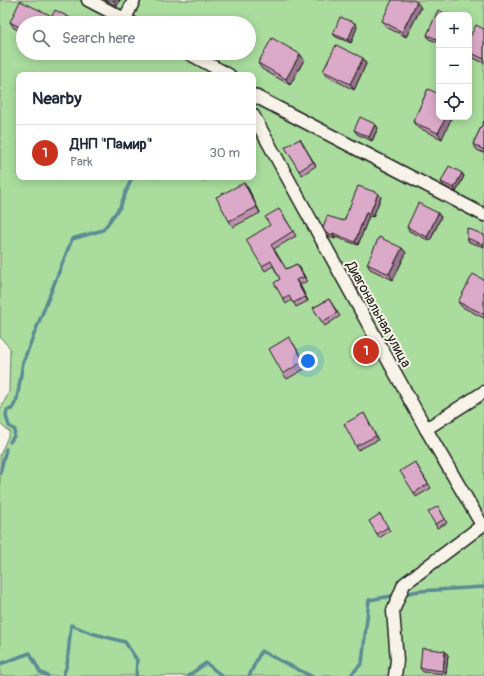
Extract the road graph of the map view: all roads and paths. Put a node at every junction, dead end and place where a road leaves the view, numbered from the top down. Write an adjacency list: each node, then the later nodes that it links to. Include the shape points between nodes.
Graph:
1 (88, 0): 3 (street)
2 (134, 0): 4 (street)
3 (118, 16)
4 (129, 16)
5 (201, 60): 6 (street)
6 (223, 72)
7 (256, 97): 9 (street)
8 (256, 120): 11 (street, Диагональная улица)
9 (484, 215)
10 (484, 392): 11 (street)
11 (426, 429): 12 (street, Диагональная улица)
12 (483, 525): 13 (street, via 404,584 393,612 397,660)
13 (395, 676)

